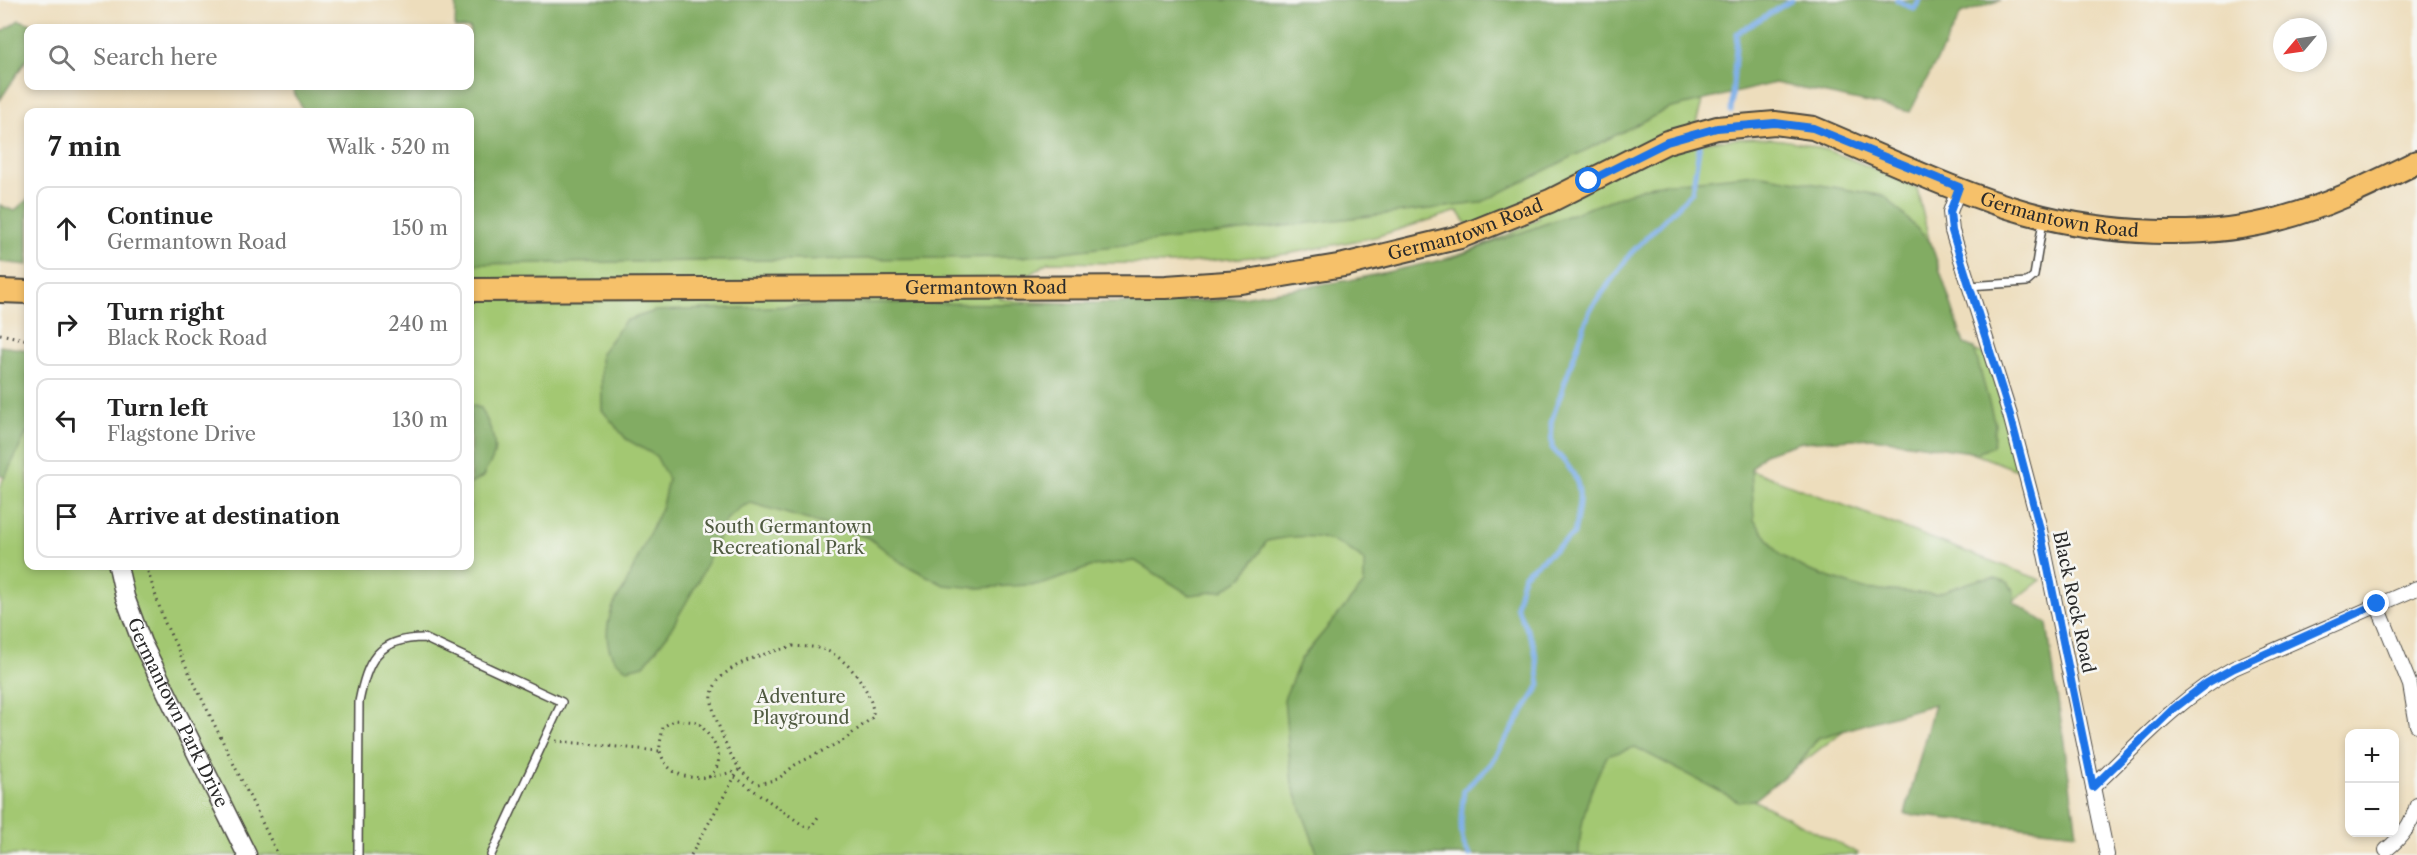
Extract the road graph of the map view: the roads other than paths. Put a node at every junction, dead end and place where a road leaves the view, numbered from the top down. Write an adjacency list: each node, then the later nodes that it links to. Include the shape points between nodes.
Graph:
1 (2417, 162): 3 (main road, Germantown Road, via 2350,195 2278,220 2203,231 2156,232 2078,224)
2 (1959, 187): 3 (main road, Germantown Road); 4 (street, Black Rock Road, via 1950,212); 5 (main road, Germantown Road, via 1813,128 1775,123 1717,128 1667,142 1550,201 1460,237 1344,266 1241,282 1166,287)
3 (2043, 216): 4 (lane, via 2034,276 2027,282)
4 (1969, 286): 12 (street, Black Rock Road, via 2010,415 2039,525)
5 (474, 290)
6 (0, 291): 7 (main road)
7 (24, 292)
8 (119, 570): 15 (street, Germantown Park Drive, via 124,597 142,642)
9 (2417, 588): 10 (street)
10 (2377, 604): 11 (street, via 2410,685); 12 (street, via 2207,683 2172,710)
11 (2417, 725)
12 (2093, 787): 18 (street, Black Rock Road)
13 (2417, 805): 14 (street, via 2412,822)
14 (2386, 850)
15 (247, 855)
16 (358, 855): 17 (lane, via 359,702 368,664 385,648 410,638 424,638 562,702)
17 (491, 855)
18 (2107, 855)

